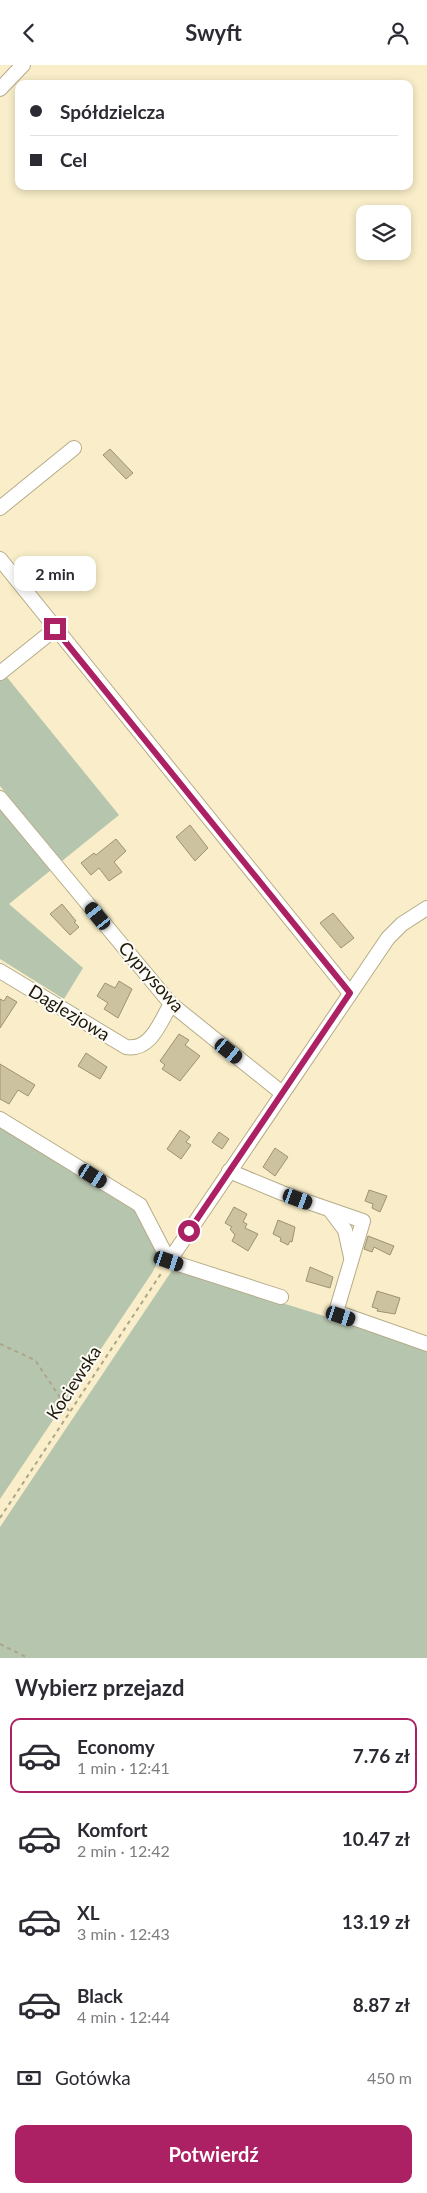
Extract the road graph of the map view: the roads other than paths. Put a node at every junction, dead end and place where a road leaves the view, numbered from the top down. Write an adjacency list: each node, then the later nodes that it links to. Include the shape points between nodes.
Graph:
1 (23, 65): 2 (street)
2 (0, 89)
3 (74, 448): 4 (street)
4 (0, 508)
5 (0, 559): 6 (street)
6 (55, 629): 7 (street); 11 (street)
7 (0, 673)
8 (0, 797): 12 (street, Cyprysowa)
9 (427, 908): 11 (street, via 402,924 388,938)
10 (0, 971): 12 (street, Daglezjowa, via 126,1047 140,1048 154,1034)
11 (350, 993): 13 (street)
12 (171, 1004): 13 (street, Cyprysowa)
13 (282, 1093): 15 (street)
14 (0, 1119): 18 (street, via 140,1205)
15 (229, 1171): 16 (street); 18 (street)
16 (330, 1210): 17 (street, via 345,1230); 17 (street, via 363,1221)
17 (351, 1260): 20 (street, via 336,1312)
18 (169, 1261): 19 (street)
19 (281, 1297)
20 (427, 1344)

